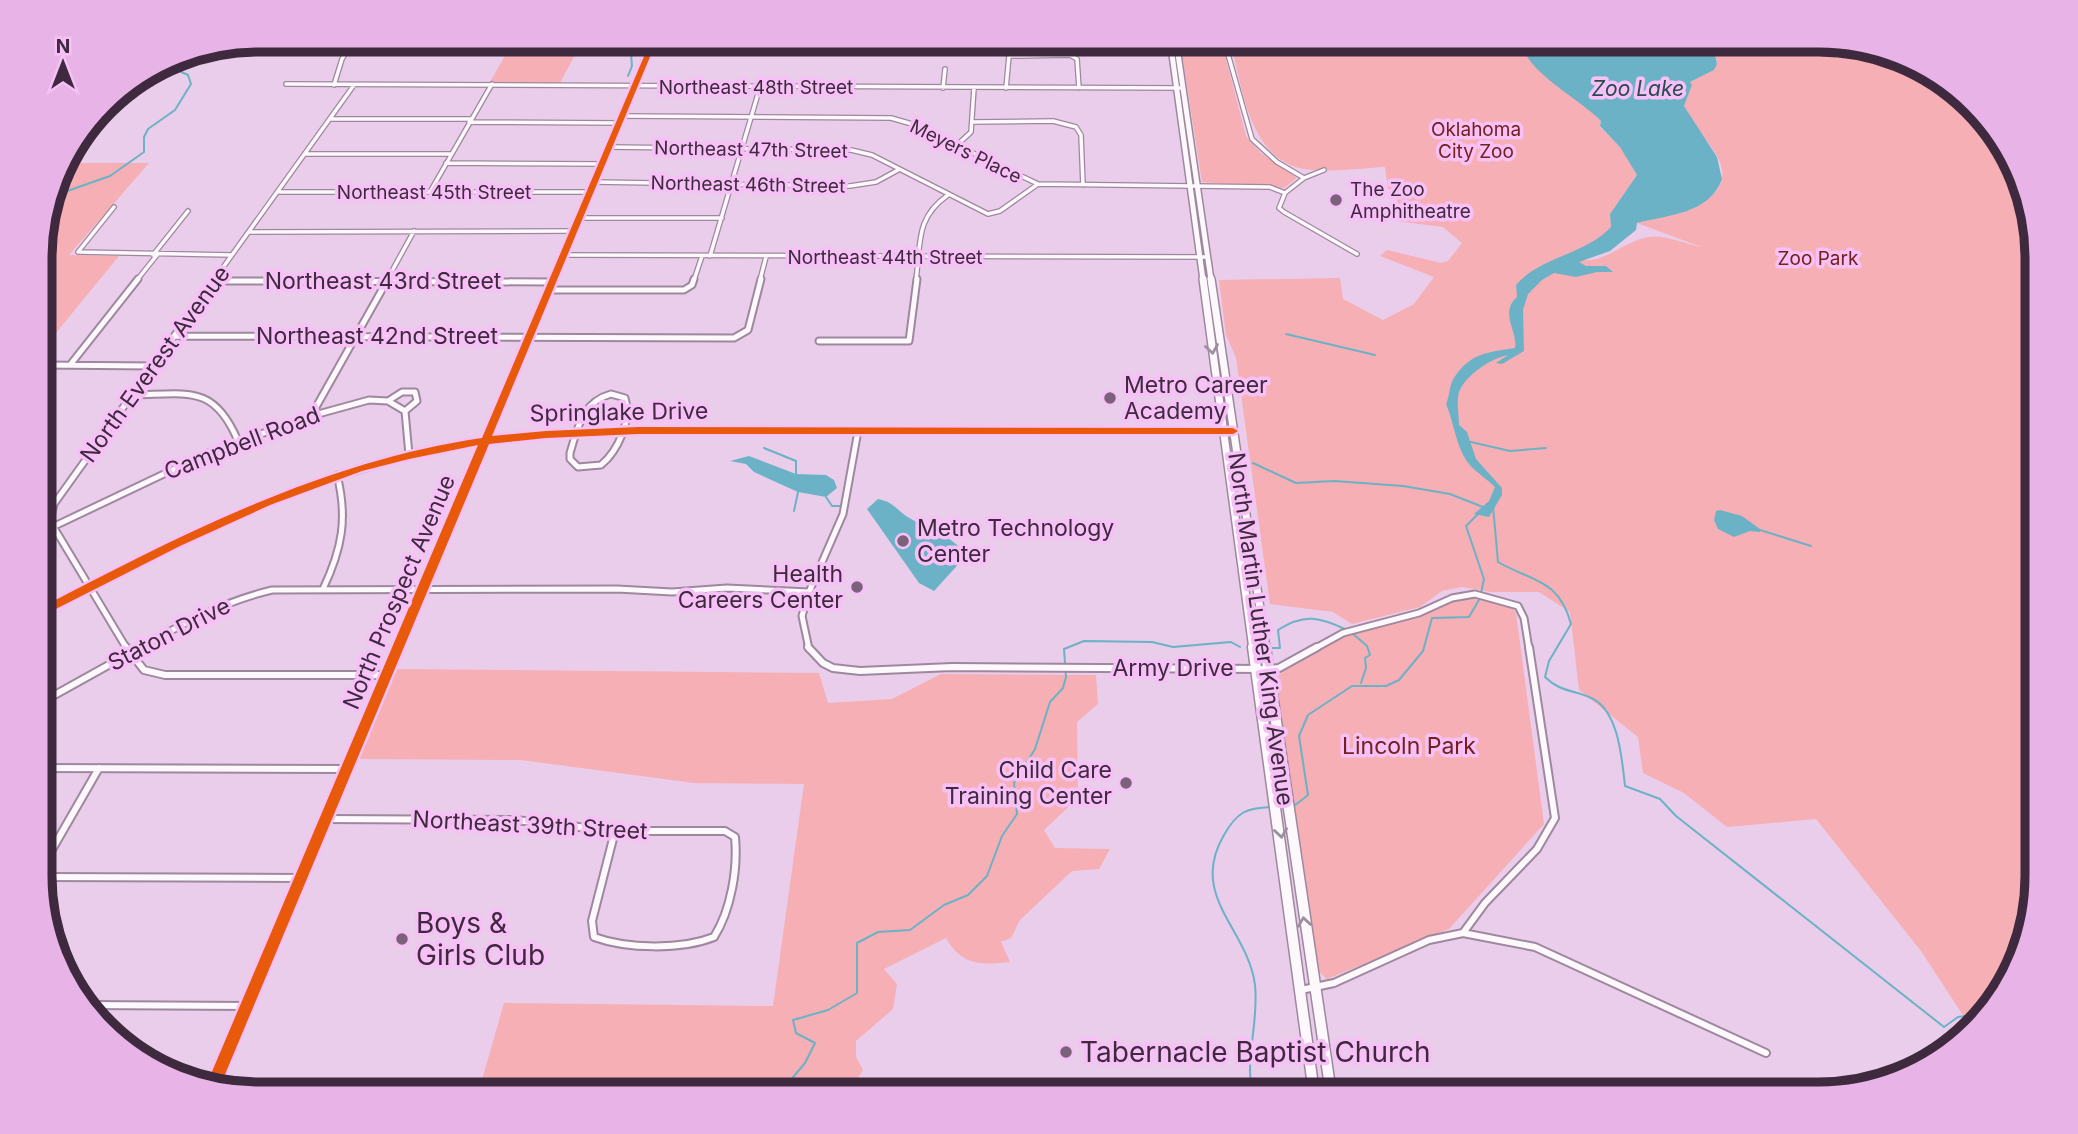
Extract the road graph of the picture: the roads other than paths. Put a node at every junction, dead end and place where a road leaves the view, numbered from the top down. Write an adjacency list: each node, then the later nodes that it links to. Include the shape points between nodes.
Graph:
1 (346, 53): 9 (street)
2 (649, 53): 12 (street, North Prospect Avenue)
3 (1173, 53): 18 (street, North Martin Luther King Avenue)
4 (1177, 53): 18 (street, North Martin Luther King Avenue)
5 (1228, 53): 33 (street, via 1252,139)
6 (1038, 55): 16 (street, via 1009,56); 17 (street, via 1075,56)
7 (945, 69): 14 (street)
8 (286, 84): 9 (street, Northeast 48th Street)
9 (334, 85): 10 (street, Northeast 48th Street)
10 (354, 85): 11 (street, Northeast 48th Street); 20 (street, North Everest Avenue)
11 (492, 85): 12 (street, Northeast 48th Street); 22 (street)
12 (635, 85): 13 (street, Northeast 48th Street); 21 (street, North Prospect Avenue)
13 (760, 87): 14 (street, Northeast 48th Street); 19 (street)
14 (943, 88): 15 (street, Northeast 48th Street)
15 (974, 88): 16 (street, Northeast 48th Street); 23 (street)
16 (1006, 88): 17 (street, Northeast 48th Street)
17 (1079, 88): 18 (street, Northeast 48th Street)
18 (1180, 88): 38 (street, North Martin Luther King Avenue)
19 (751, 116): 21 (street, Meyers Place); 24 (street, Meyers Place, via 891,118); 26 (street)
20 (331, 119): 22 (street); 27 (street, North Everest Avenue)
21 (621, 119): 22 (street); 25 (street, North Prospect Avenue)
22 (470, 121): 28 (street)
23 (972, 122): 24 (street, via 970,135); 37 (street, via 1053,121 1076,127 1081,135)
24 (956, 146): 36 (street, Meyers Place)
25 (609, 147): 26 (street, Northeast 47th Street); 30 (street, North Prospect Avenue)
26 (742, 148): 31 (street, Northeast 47th Street, via 852,150); 35 (street)
27 (306, 154): 28 (street); 39 (street, North Everest Avenue)
28 (451, 154): 29 (street)
29 (446, 163): 30 (street); 40 (street)
30 (602, 164): 34 (street, North Prospect Avenue)
31 (898, 170): 35 (street, Northeast 46th Street, via 865,186); 43 (street, Northeast 47th Street)
32 (1324, 170): 33 (street)
33 (1304, 178): 42 (street)
34 (594, 182): 35 (street, Northeast 46th Street); 41 (street, North Prospect Avenue)
35 (732, 183): 47 (street)
36 (1038, 184): 37 (street, Meyers Place); 43 (street, Northeast 47th Street, via 992,214)
37 (1083, 186): 38 (street, Meyers Place)
38 (1193, 186): 42 (street, Meyers Place, via 1261,186); 59 (street, North Martin Luther King Avenue)
39 (278, 192): 40 (street, Northeast 45th Street); 50 (street, North Everest Avenue)
40 (430, 192): 41 (street, Northeast 45th Street)
41 (589, 192): 46 (street, North Prospect Avenue)
42 (1285, 193): 51 (street, via 1279,208)
43 (948, 195): 58 (street, via 925,215)
44 (114, 207): 52 (street, via 78,249 81,253)
45 (188, 211): 52 (street)
46 (579, 218): 47 (street); 49 (street, North Prospect Avenue)
47 (722, 218): 56 (street)
48 (414, 231): 49 (street); 50 (street); 61 (street)
49 (573, 231): 53 (street, North Prospect Avenue)
50 (249, 233): 54 (street, North Everest Avenue)
51 (1357, 254)
52 (155, 255): 54 (street); 70 (street)
53 (563, 255): 55 (street, Northeast 44th Street); 62 (street, North Prospect Avenue)
54 (232, 256): 60 (street, North Everest Avenue)
55 (702, 256): 56 (street, Northeast 44th Street); 63 (street, via 692,285 684,290)
56 (710, 256): 57 (street, Northeast 44th Street)
57 (766, 257): 58 (street, Northeast 44th Street); 66 (street, Northeast 42nd Street, via 746,333 725,339)
58 (919, 257): 59 (street, Northeast 44th Street); 68 (street)
59 (1203, 257): 79 (street, North Martin Luther King Avenue)
60 (215, 281): 61 (street, Northeast 43rd Street); 64 (street, North Everest Avenue)
61 (386, 281): 62 (street, Northeast 43rd Street); 65 (street)
62 (552, 282): 63 (street, North Prospect Avenue)
63 (548, 290): 66 (street, North Prospect Avenue)
64 (175, 336): 65 (street, Northeast 42nd Street); 71 (street, North Everest Avenue)
65 (355, 336): 66 (street, Northeast 42nd Street); 75 (street)
66 (528, 337): 80 (street, North Prospect Avenue)
67 (819, 341): 68 (street)
68 (909, 341)
69 (53, 365): 70 (street)
70 (70, 365): 71 (street)
71 (154, 366): 72 (street, North Everest Avenue)
72 (133, 395): 81 (street, via 208,400 221,407); 84 (street, North Everest Avenue)
73 (388, 401): 74 (street); 74 (street, Campbell Road, via 402,392 415,392 417,401); 75 (street, Campbell Road, via 356,402)
74 (405, 411): 82 (street)
75 (311, 416): 81 (street, Campbell Road)
76 (622, 430): 77 (street, Springlake Drive); 77 (street, via 628,402 611,394 587,404); 77 (street, via 608,461 585,468 570,459); 78 (street, Springlake Drive)
77 (577, 431): 80 (street, Springlake Drive)
78 (858, 431): 79 (street, Springlake Drive); 89 (street, Army Drive, via 843,516)
79 (1228, 432): 92 (street, North Martin Luther King Avenue)
80 (485, 440): 82 (street, Springlake Drive); 88 (street, North Prospect Avenue)
81 (238, 441): 85 (street, Campbell Road)
82 (409, 455): 83 (street, Springlake Drive)
83 (337, 475): 86 (street, Springlake Drive, via 216,523); 87 (street, via 346,517 345,539)
84 (53, 507)
85 (53, 526): 86 (street)
86 (90, 587): 90 (street, Springlake Drive); 91 (street)
87 (323, 589): 88 (street, Staton Drive); 91 (street, Staton Drive, via 272,590 234,599)
88 (422, 589): 89 (street, Staton Drive); 93 (street, North Prospect Avenue)
89 (809, 592): 92 (street, Army Drive, via 802,616 809,650 823,663 844,670)
90 (53, 606)
91 (130, 653): 93 (street, via 144,670 165,676); 94 (street, Staton Drive)
92 (1262, 669): 103 (street, Army Drive, via 1279,668 1343,633 1419,613 1452,597 1475,594 1518,606 1524,618 1555,818 1543,841 1471,917); 104 (street, North Martin Luther King Avenue, one-way to 104); 105 (street, North Martin Luther King Avenue, one-way to 92)
93 (386, 675): 97 (street, North Prospect Avenue)
94 (53, 696)
95 (53, 768): 96 (street)
96 (99, 768): 97 (street); 100 (street)
97 (347, 769): 98 (street, North Prospect Avenue)
98 (326, 819): 99 (street, Northeast 39th Street, via 515,820); 102 (street, North Prospect Avenue)
99 (615, 831): 99 (street, Northeast 39th Street, via 719,831 733,835 736,852 724,918 714,937 693,943 608,942 594,937 592,921)
100 (53, 848)
101 (53, 877): 102 (street)
102 (302, 878): 107 (street, North Prospect Avenue)
103 (1463, 933): 105 (street, via 1429,940); 108 (street, via 1535,947)
104 (1301, 990): 105 (street); 110 (street, North Martin Luther King Avenue)
105 (1314, 990): 111 (street, North Martin Luther King Avenue)
106 (99, 1005): 107 (street)
107 (247, 1006): 109 (street, North Prospect Avenue)
108 (1766, 1053)
109 (217, 1078)
110 (1313, 1081)
111 (1329, 1081)

